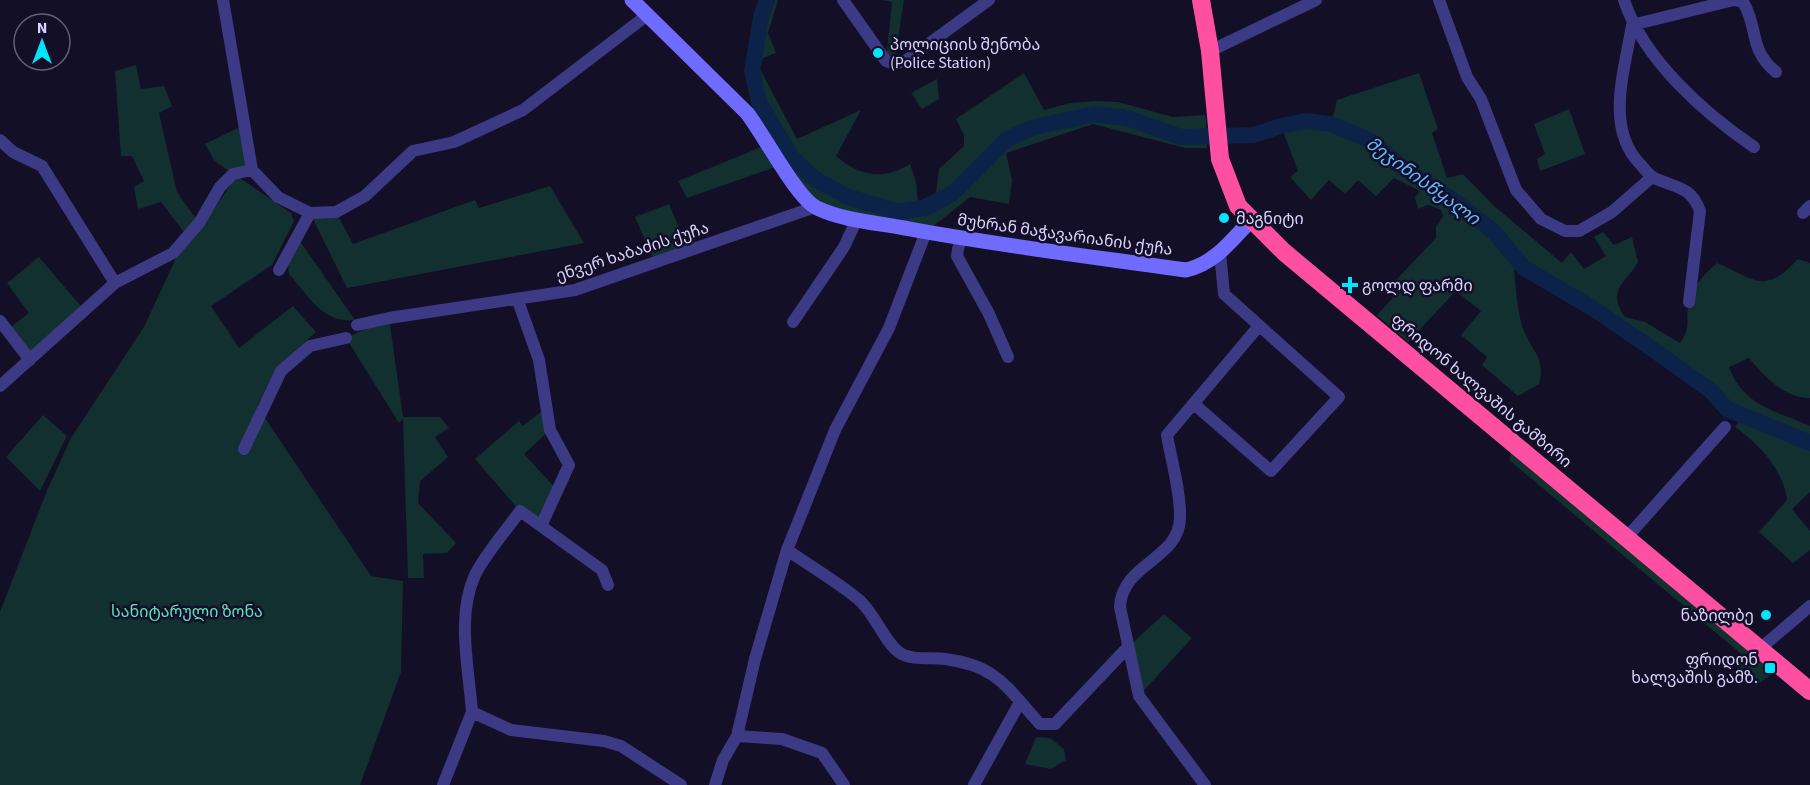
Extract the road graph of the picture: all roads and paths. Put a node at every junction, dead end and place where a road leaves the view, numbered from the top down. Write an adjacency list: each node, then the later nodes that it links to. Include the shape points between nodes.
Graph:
1 (223, 0): 16 (street)
2 (632, 0): 10 (street)
3 (843, 0): 4 (street, via 885,64 905,61)
4 (989, 0)
5 (1201, 0): 12 (highway, ფრიდონ ხალვაშის გამზირი)
6 (1316, 0): 12 (street)
7 (1439, 0): 17 (street, via 1516,190 1541,219 1565,231 1579,231 1612,212)
8 (1624, 0): 11 (street)
9 (1735, 0): 11 (street); 13 (street, via 1743,2 1748,10 1756,49)
10 (646, 15): 18 (street, via 747,113); 19 (street, via 523,110 454,142 413,151 365,196 336,212)
11 (1632, 25): 15 (street, via 1702,107); 17 (street, via 1619,112 1623,140 1634,159)
12 (1210, 51): 21 (highway, ფრიდონ ხალვაშის გამზირი, via 1220,159 1238,206)
13 (1776, 72)
14 (0, 140): 26 (street, via 13,152 42,166)
15 (1754, 147)
16 (252, 170): 19 (street, via 278,197); 26 (street, via 233,174 220,187 199,223 173,253)
17 (1652, 177): 28 (street, via 1695,197 1700,212)
18 (815, 207): 20 (street, მუხრან მაჭავარიანის ქუჩა); 27 (street, ენვერ ხაბაძის ქუჩა, via 575,290)
19 (310, 213): 25 (street)
20 (857, 219): 22 (street, მუხრან მაჭავარიანის ქუჩა); 30 (street, via 844,247)
21 (1250, 221): 24 (street, მუხრან მაჭავარიანის ქუჩა); 41 (highway, ფრიდონ ხალვაშის გამზირი)
22 (926, 232): 23 (street, მუხრან მაჭავარიანის ქუჩა); 42 (street, via 889,328 823,456)
23 (960, 238): 24 (street, მუხრან მაჭავარიანის ქუჩა, via 1186,270); 34 (street, via 957,256)
24 (1220, 253): 32 (street, via 1224,294)
25 (279, 270)
26 (115, 283): 35 (street)
27 (518, 301): 31 (street, ენვერ ხაბაძის ქუჩა); 40 (street, via 539,360 550,430 569,465)
28 (1689, 302)
29 (0, 321): 35 (street)
30 (793, 322)
31 (357, 325)
32 (1258, 327): 37 (street); 37 (street, via 1340,397 1271,471)
33 (346, 338): 39 (street, via 310,346 280,372)
34 (1008, 357)
35 (30, 360): 36 (street)
36 (0, 386)
37 (1194, 404): 45 (street, via 1167,435 1180,519 1172,542 1129,579 1120,592)
38 (1725, 427): 41 (street)
39 (244, 449)
40 (541, 526): 43 (street, via 602,570); 49 (street, via 520,511 476,573 465,613)
41 (1628, 536): 46 (highway, ფრიდონ ხალვაშის გამზირი)
42 (787, 550): 48 (street, via 858,599 901,653 982,667 996,675); 50 (street)
43 (608, 585)
44 (1810, 606): 46 (street)
45 (1128, 647): 48 (street, via 1055,724 1040,724); 56 (street, via 1139,696)
46 (1761, 648): 47 (highway, ფრიდონ ხალვაშის გამზირი)
47 (1810, 691)
48 (1020, 702): 55 (street)
49 (472, 712): 51 (street); 52 (street, via 511,730 621,746)
50 (737, 736): 53 (street); 54 (street, via 782,739 822,753)
51 (443, 785)
52 (681, 785)
53 (715, 785)
54 (844, 785)
55 (974, 785)
56 (1205, 785)

